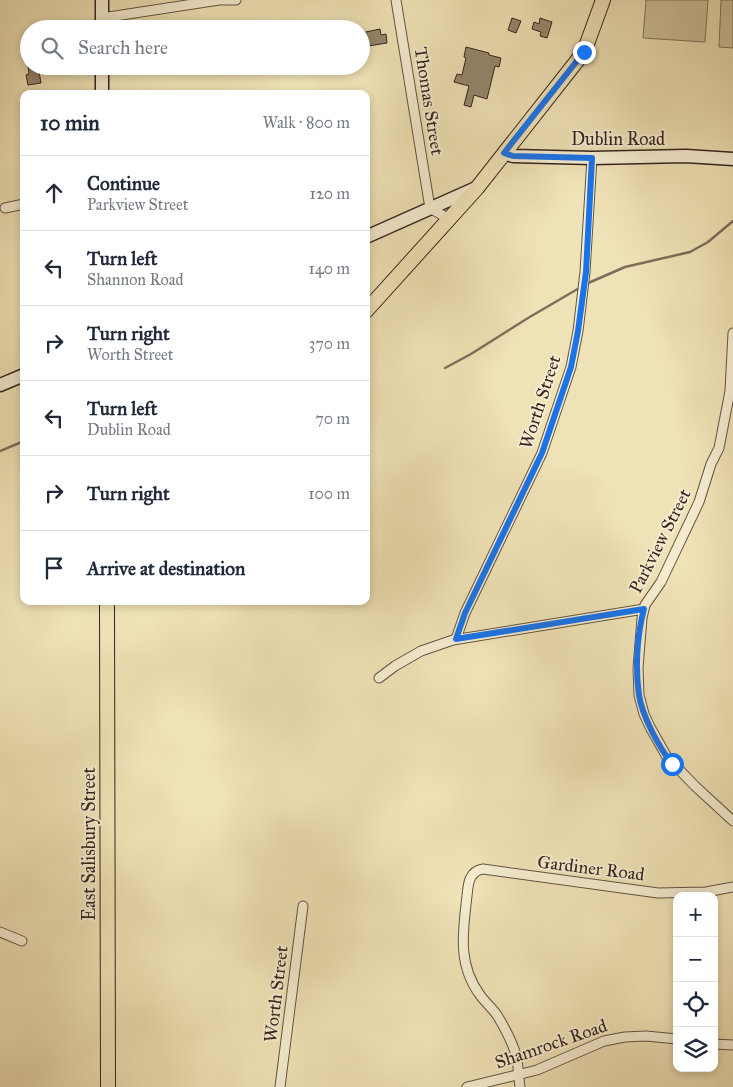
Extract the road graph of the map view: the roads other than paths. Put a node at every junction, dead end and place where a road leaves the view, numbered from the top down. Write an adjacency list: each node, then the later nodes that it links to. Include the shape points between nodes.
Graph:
1 (102, 0): 5 (street)
2 (236, 0): 6 (street, via 219,0)
3 (396, 0): 15 (street, Thomas Street)
4 (603, 0): 9 (main road, via 584,52)
5 (102, 20)
6 (117, 20)
7 (102, 75): 8 (street)
8 (102, 90)
9 (504, 153): 10 (street, Dublin Road); 12 (main road)
10 (592, 158): 11 (street, Dublin Road, via 686,156); 24 (street, Worth Street, via 586,272 571,367 542,453 465,613)
11 (733, 159)
12 (477, 188): 15 (street); 16 (main road)
13 (20, 205): 14 (street)
14 (5, 208)
15 (430, 208): 16 (street); 17 (street)
16 (449, 220): 18 (main road)
17 (370, 235)
18 (370, 307)
19 (733, 333): 23 (street, Parkview Street, via 730,391 719,448 699,502 661,582)
20 (20, 377): 21 (street)
21 (0, 385)
22 (107, 605): 35 (main road, East Salisbury Street)
23 (644, 609): 24 (street); 26 (street, Parkview Street, via 638,656 639,695 650,727 672,764)
24 (456, 639): 25 (street, via 421,651)
25 (379, 678)
26 (733, 821)
27 (733, 887): 34 (street, Gardiner Road, via 706,892 658,893 483,869 476,871 468,887 462,927 463,956 479,994 496,1015 514,1050)
28 (303, 906): 36 (street, Worth Street)
29 (0, 932): 30 (street)
30 (22, 942)
31 (673, 1039): 34 (street, Shamrock Road, via 646,1036 604,1041)
32 (718, 1044): 33 (street)
33 (733, 1045)
34 (518, 1076): 37 (street, Shamrock Road); 38 (street)
35 (108, 1087)
36 (280, 1087)
37 (467, 1087)
38 (520, 1087)

